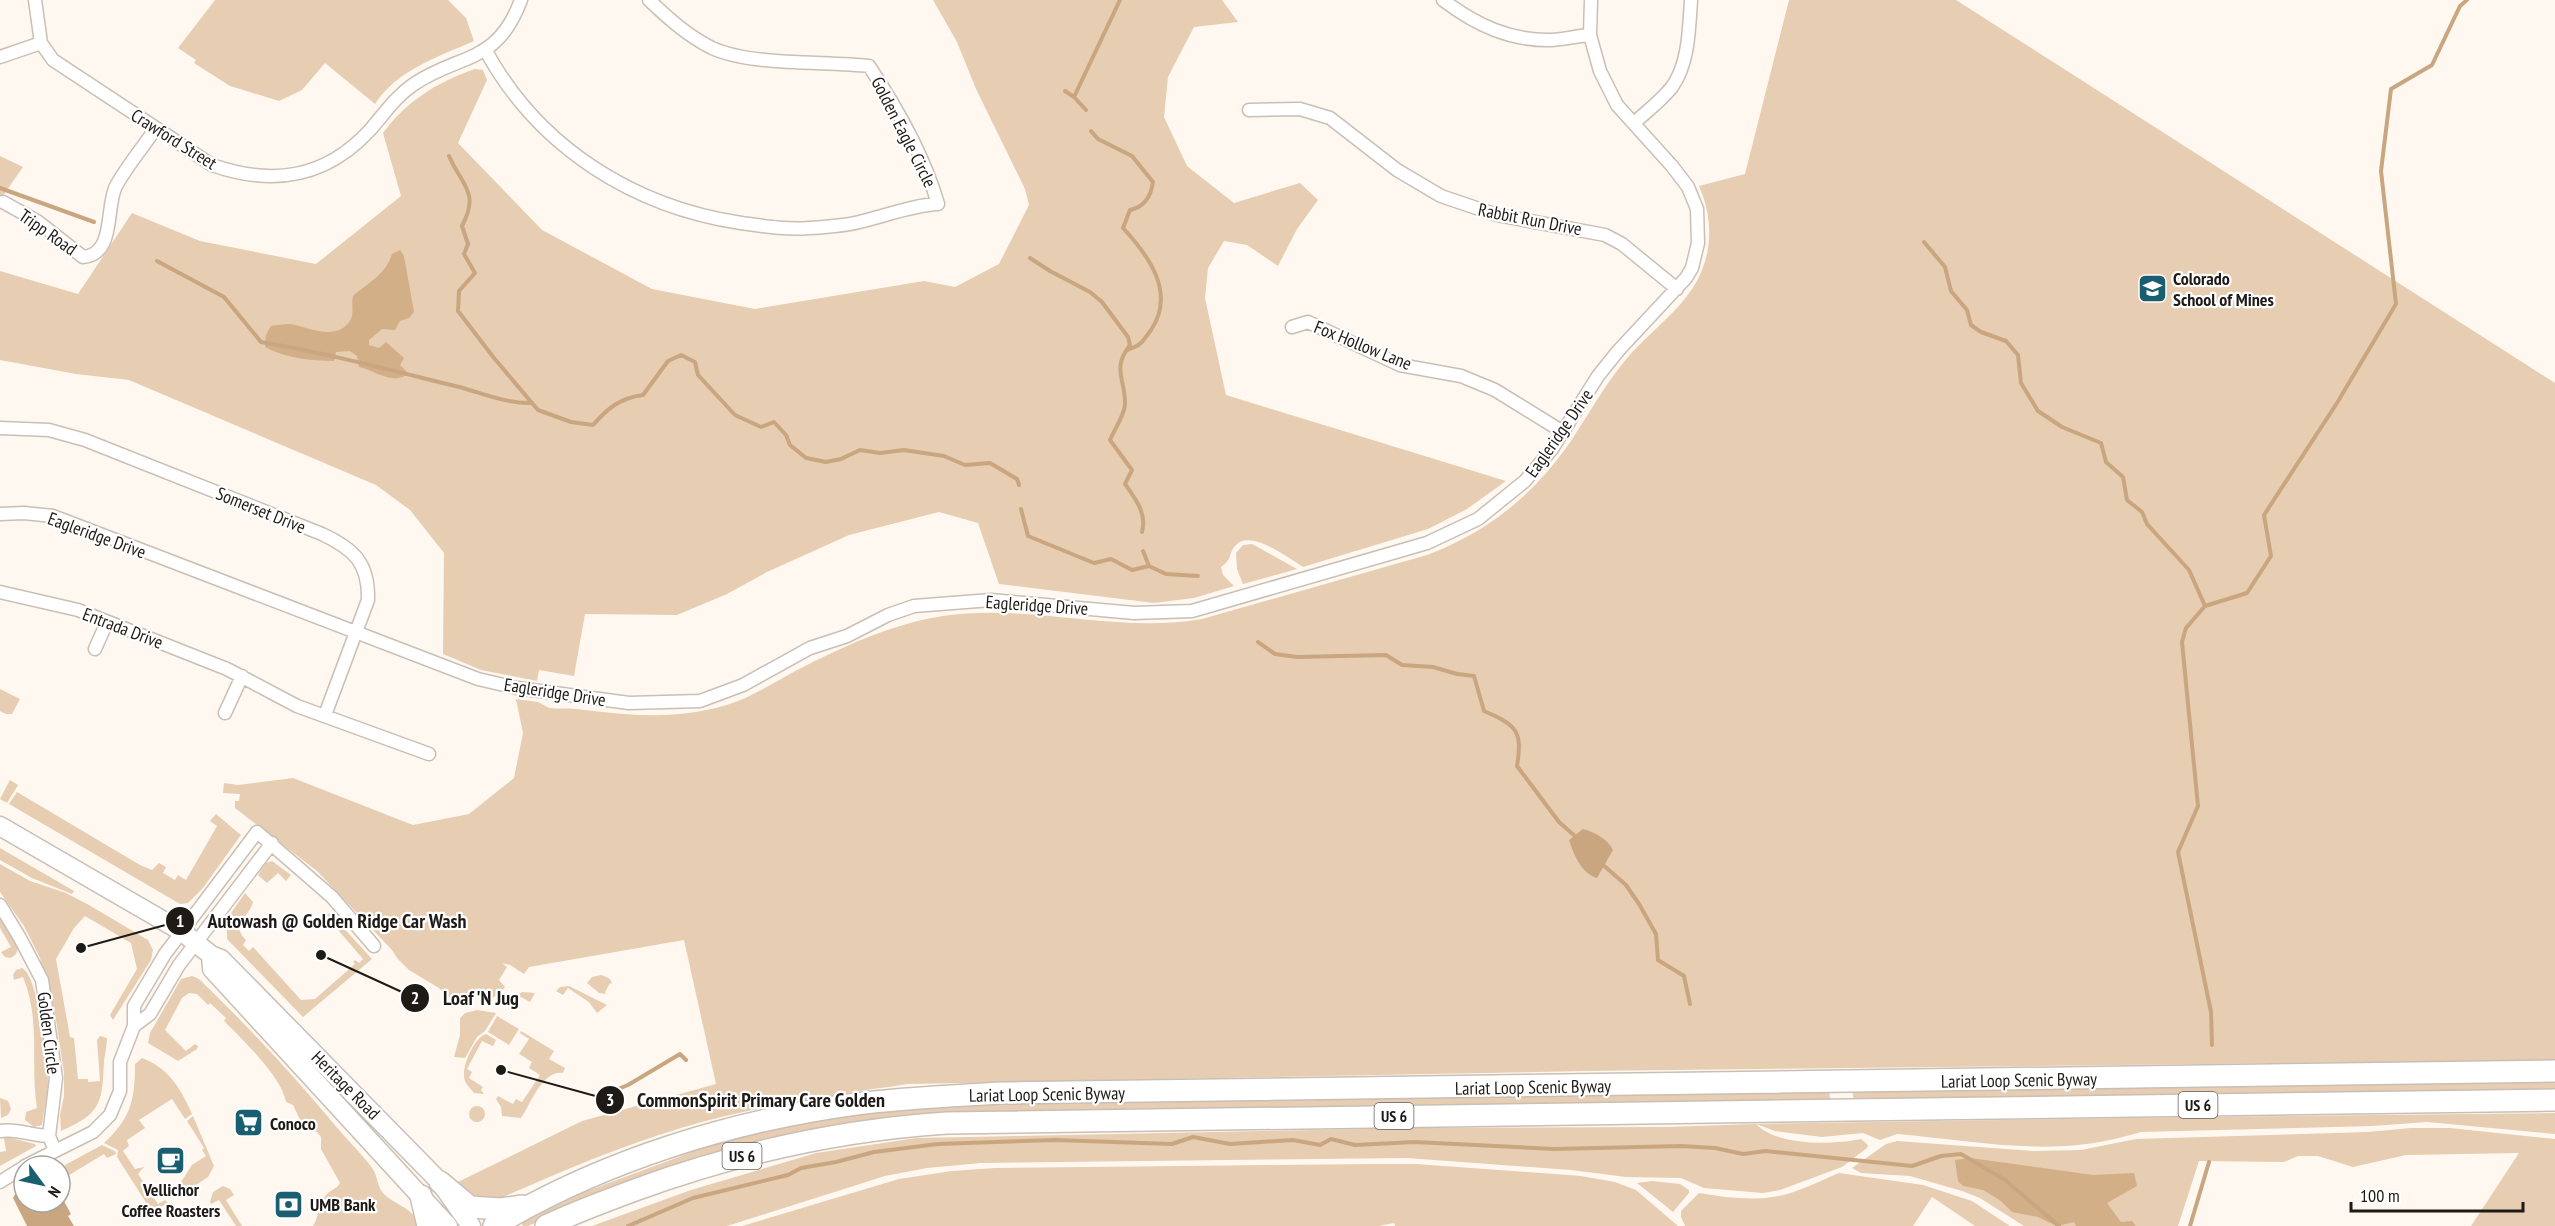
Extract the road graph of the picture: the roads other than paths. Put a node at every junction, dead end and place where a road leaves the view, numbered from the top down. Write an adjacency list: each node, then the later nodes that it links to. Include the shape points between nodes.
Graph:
1 (35, 0): 8 (street)
2 (521, 0): 9 (street, via 513,19)
3 (649, 0): 9 (street, Golden Eagle Circle, via 693,38 726,53 869,66 892,101 938,204 861,222 807,229 705,218 670,207 635,193 572,152 545,128)
4 (1443, 0): 7 (street, via 1491,30 1518,38 1552,40)
5 (1591, 0): 7 (street, Eagleridge Drive)
6 (1691, 0): 12 (street, via 1679,75)
7 (1590, 35): 12 (street, Eagleridge Drive, via 1600,71 1617,105)
8 (41, 43): 10 (street); 13 (street, Crawford Street, via 53,60)
9 (482, 54): 13 (street, Crawford Street, via 416,83 340,156 295,176 262,177 212,165)
10 (0, 57)
11 (1249, 110): 15 (street, Rabbit Run Drive, via 1300,109 1330,118 1397,170 1441,196 1497,215 1605,235)
12 (1634, 123): 15 (street, Eagleridge Drive, via 1688,187 1697,209 1698,243 1692,268)
13 (156, 128): 14 (street, Tripp Road, via 114,190 106,234 97,253 83,257 37,221)
14 (3, 202)
15 (1677, 289): 18 (street, Eagleridge Drive, via 1618,351)
16 (1292, 327): 18 (street, Fox Hollow Lane, via 1308,322 1400,365 1461,376 1495,390)
17 (0, 428): 22 (street, Somerset Drive, via 49,430 85,440 339,542 354,552 368,584 368,600)
18 (1563, 432): 22 (street, Eagleridge Drive, via 1525,481 1478,519 1427,543 1192,611 1134,613 992,600 914,606 810,648 743,685 700,701 629,703 517,688 478,679)
19 (0, 514): 22 (street, Eagleridge Drive, via 53,516)
20 (0, 592): 21 (street, Entrada Drive, via 78,610)
21 (107, 622): 23 (street); 24 (street, Entrada Drive)
22 (357, 633): 26 (street, Somerset Drive)
23 (95, 649)
24 (242, 676): 25 (street); 26 (street, Entrada Drive, via 297,706)
25 (225, 713)
26 (325, 715): 27 (street, Entrada Drive)
27 (429, 754)
28 (0, 826): 31 (main road, Heritage Road)
29 (272, 843): 31 (street, via 257,832); 32 (street, via 332,897); 33 (street)
30 (0, 906): 40 (street, Golden Circle, via 42,980 56,1078)
31 (181, 931): 33 (main road, Heritage Road); 34 (street, via 134,1006)
32 (374, 946)
33 (204, 949): 34 (street, via 179,965 150,1014); 43 (main road, Heritage Road, via 242,979); 44 (main road, Heritage Road, via 212,969)
34 (134, 1026): 41 (street, via 120,1062 120,1090 110,1115 93,1132)
35 (2555, 1071): 36 (highway, Lariat Loop Scenic Byway / US 6)
36 (1842, 1083): 38 (highway); 45 (highway, Lariat Loop Scenic Byway / US 6, via 1001,1093 903,1099 814,1111 727,1131 631,1162)
37 (2555, 1100): 38 (highway, Lariat Loop Scenic Byway / US 6)
38 (1842, 1110): 46 (highway, Lariat Loop Scenic Byway / US 6, via 1011,1121 905,1126 819,1138 734,1158 673,1176)
39 (0, 1131): 40 (street, via 11,1129)
40 (49, 1136): 41 (street, Golden Circle)
41 (55, 1151): 42 (street)
42 (49, 1154)
43 (440, 1182): 45 (highway, via 470,1207 501,1209); 49 (main road, Heritage Road)
44 (421, 1196): 47 (highway); 48 (main road, Heritage Road)
45 (528, 1205): 50 (highway, US 6)
46 (549, 1225)
47 (428, 1226)
48 (448, 1226)
49 (471, 1226)
50 (494, 1226)

